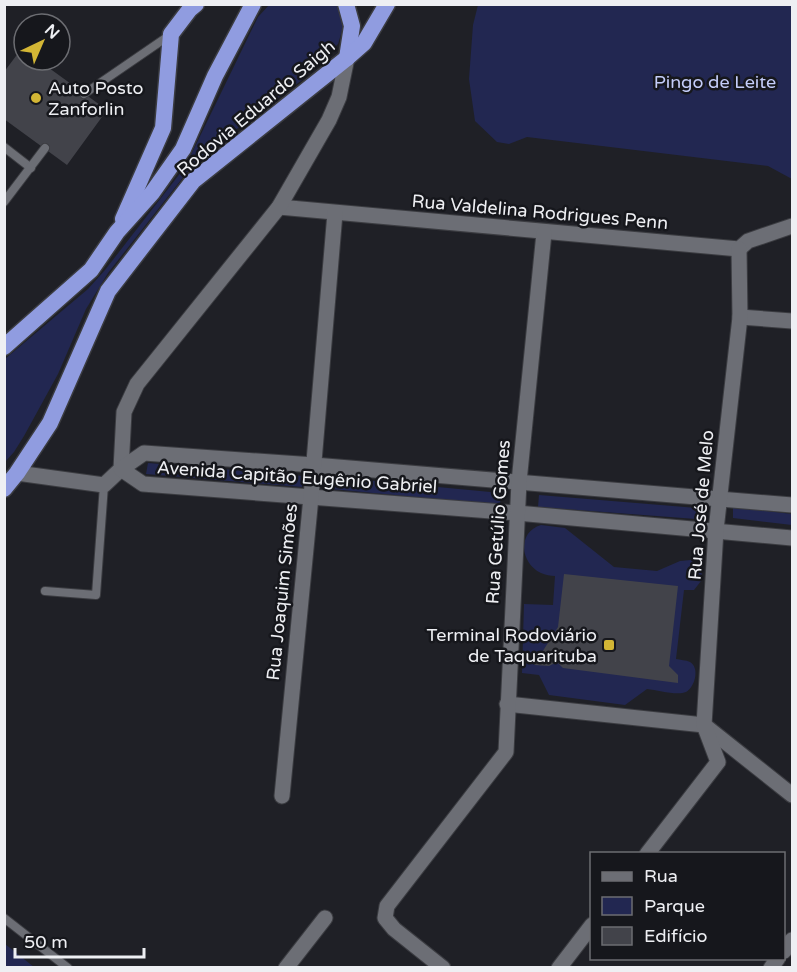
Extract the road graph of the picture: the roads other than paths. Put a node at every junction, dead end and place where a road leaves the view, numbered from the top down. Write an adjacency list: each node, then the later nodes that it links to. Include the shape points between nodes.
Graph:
1 (253, 4): 15 (highway, Rodovia Eduardo Saigh, via 183,149 153,194)
2 (346, 4): 6 (highway, via 352,26)
3 (387, 4): 6 (highway, Rodovia Eduardo Saigh, via 364,43)
4 (191, 6): 5 (highway)
5 (171, 34): 7 (lane); 15 (highway, via 163,128)
6 (347, 58): 12 (street, via 339,97 329,120); 23 (highway, Rodovia Eduardo Saigh, via 194,181 108,291 50,423)
7 (84, 94)
8 (4, 147): 10 (lane)
9 (45, 148): 10 (lane)
10 (31, 168): 11 (lane)
11 (4, 202)
12 (279, 207): 13 (street, Rua Valdelina Rodrigues Penn); 22 (street, via 138,384 124,412)
13 (335, 213): 16 (street, Rua Valdelina Rodrigues Penn); 21 (street, Rua Joaquim Simões)
14 (792, 226): 17 (street, via 748,241)
15 (117, 232): 20 (highway, Rodovia Eduardo Saigh, via 91,270)
16 (544, 233): 17 (street, Rua Valdelina Rodrigues Penn); 24 (street, Rua Getúlio Gomes)
17 (740, 249): 18 (street, Rua José de Melo)
18 (740, 317): 19 (street); 28 (street, Rua José de Melo)
19 (792, 321)
20 (4, 346)
21 (314, 465): 22 (street, Avenida Capitão Eugênio Gabriel, via 144,453); 24 (street, Avenida Capitão Eugênio Gabriel); 27 (street, Rua Joaquim Simões)
22 (121, 469): 25 (street); 27 (street, Avenida Capitão Eugênio Gabriel, via 143,484)
23 (11, 476): 25 (street); 26 (highway, Rodovia Eduardo Saigh)
24 (519, 482): 28 (street, Avenida Capitão Eugênio Gabriel); 30 (street, Rua Getúlio Gomes)
25 (104, 484): 33 (lane, via 96,595)
26 (4, 489)
27 (311, 497): 30 (street, Avenida Capitão Eugênio Gabriel); 37 (street, Rua Joaquim Simões)
28 (721, 498): 29 (street, Avenida Capitão Eugênio Gabriel); 31 (street, Rua José de Melo)
29 (792, 505)
30 (517, 513): 31 (street, Avenida Capitão Eugênio Gabriel); 34 (street, Rua Getúlio Gomes)
31 (716, 530): 32 (street, Avenida Capitão Eugênio Gabriel); 35 (street, Rua José de Melo)
32 (792, 538)
33 (45, 591)
34 (507, 704): 35 (street); 44 (street, Rua Getúlio Gomes, via 506,752 387,906 385,918 394,929)
35 (704, 725): 36 (street); 38 (street, Rua José de Melo, via 718,762)
36 (792, 795)
37 (282, 796)
38 (649, 852)
39 (4, 918): 42 (lane)
40 (325, 918): 43 (street)
41 (590, 926): 45 (street)
42 (68, 968)
43 (286, 968)
44 (443, 968)
45 (559, 968)

